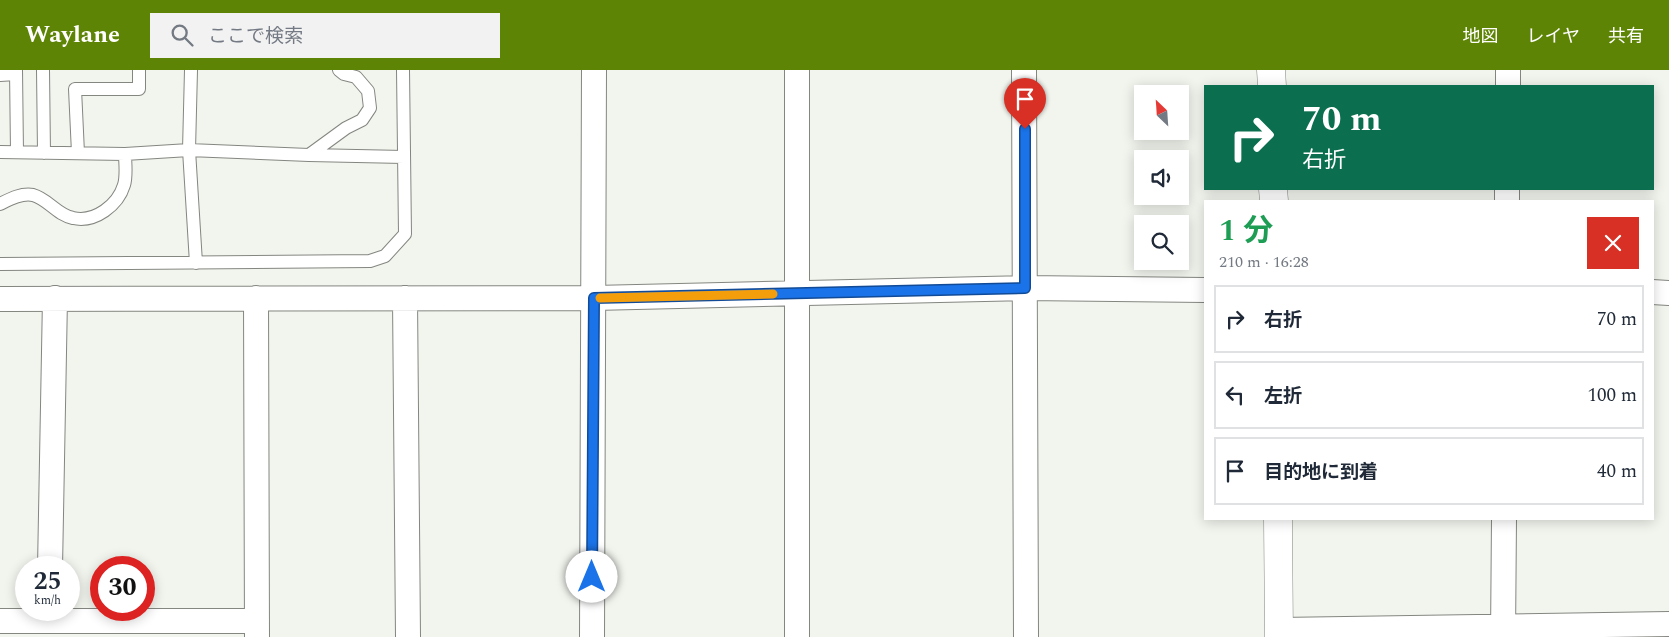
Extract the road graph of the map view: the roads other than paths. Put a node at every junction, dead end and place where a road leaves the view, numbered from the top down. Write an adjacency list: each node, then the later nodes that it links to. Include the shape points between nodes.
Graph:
1 (43, 70): 18 (lane)
2 (139, 70): 19 (lane, via 139,89 75,88)
3 (191, 70): 15 (lane)
4 (339, 70): 21 (lane, via 356,77 368,91 370,108 362,120)
5 (403, 70): 22 (lane)
6 (594, 70): 34 (street)
7 (797, 70): 30 (street)
8 (1024, 70): 26 (street)
9 (1271, 70): 13 (street)
10 (1508, 70): 14 (street)
11 (16, 72): 12 (lane); 17 (lane)
12 (0, 75)
13 (1272, 85)
14 (1508, 85)
15 (189, 150): 20 (lane); 21 (lane); 24 (lane)
16 (0, 152): 17 (lane)
17 (17, 152): 18 (lane)
18 (44, 153): 19 (lane)
19 (78, 153): 20 (lane)
20 (125, 154): 23 (lane, via 125,183 119,198 104,211 88,218 73,218 57,212 34,195 20,195)
21 (309, 155): 22 (lane)
22 (404, 157): 24 (lane, via 405,234 384,256 370,261)
23 (0, 204)
24 (196, 263): 25 (lane)
25 (0, 264)
26 (1025, 288): 27 (street); 30 (street); 49 (street)
27 (1204, 290)
28 (1654, 292): 29 (street)
29 (1669, 292)
30 (797, 293): 34 (street); 48 (street)
31 (55, 298): 32 (street); 35 (street); 38 (street)
32 (256, 298): 33 (street); 43 (street)
33 (406, 298): 34 (street); 46 (street)
34 (594, 298): 47 (street)
35 (0, 299)
36 (1278, 520): 45 (street)
37 (1504, 520): 44 (street)
38 (50, 556)
39 (80, 617): 43 (street)
40 (15, 619): 41 (street)
41 (0, 621)
42 (1669, 624): 44 (street)
43 (257, 629)
44 (1503, 632): 45 (street)
45 (1279, 633)
46 (408, 637)
47 (592, 637)
48 (797, 637)
49 (1026, 637)

